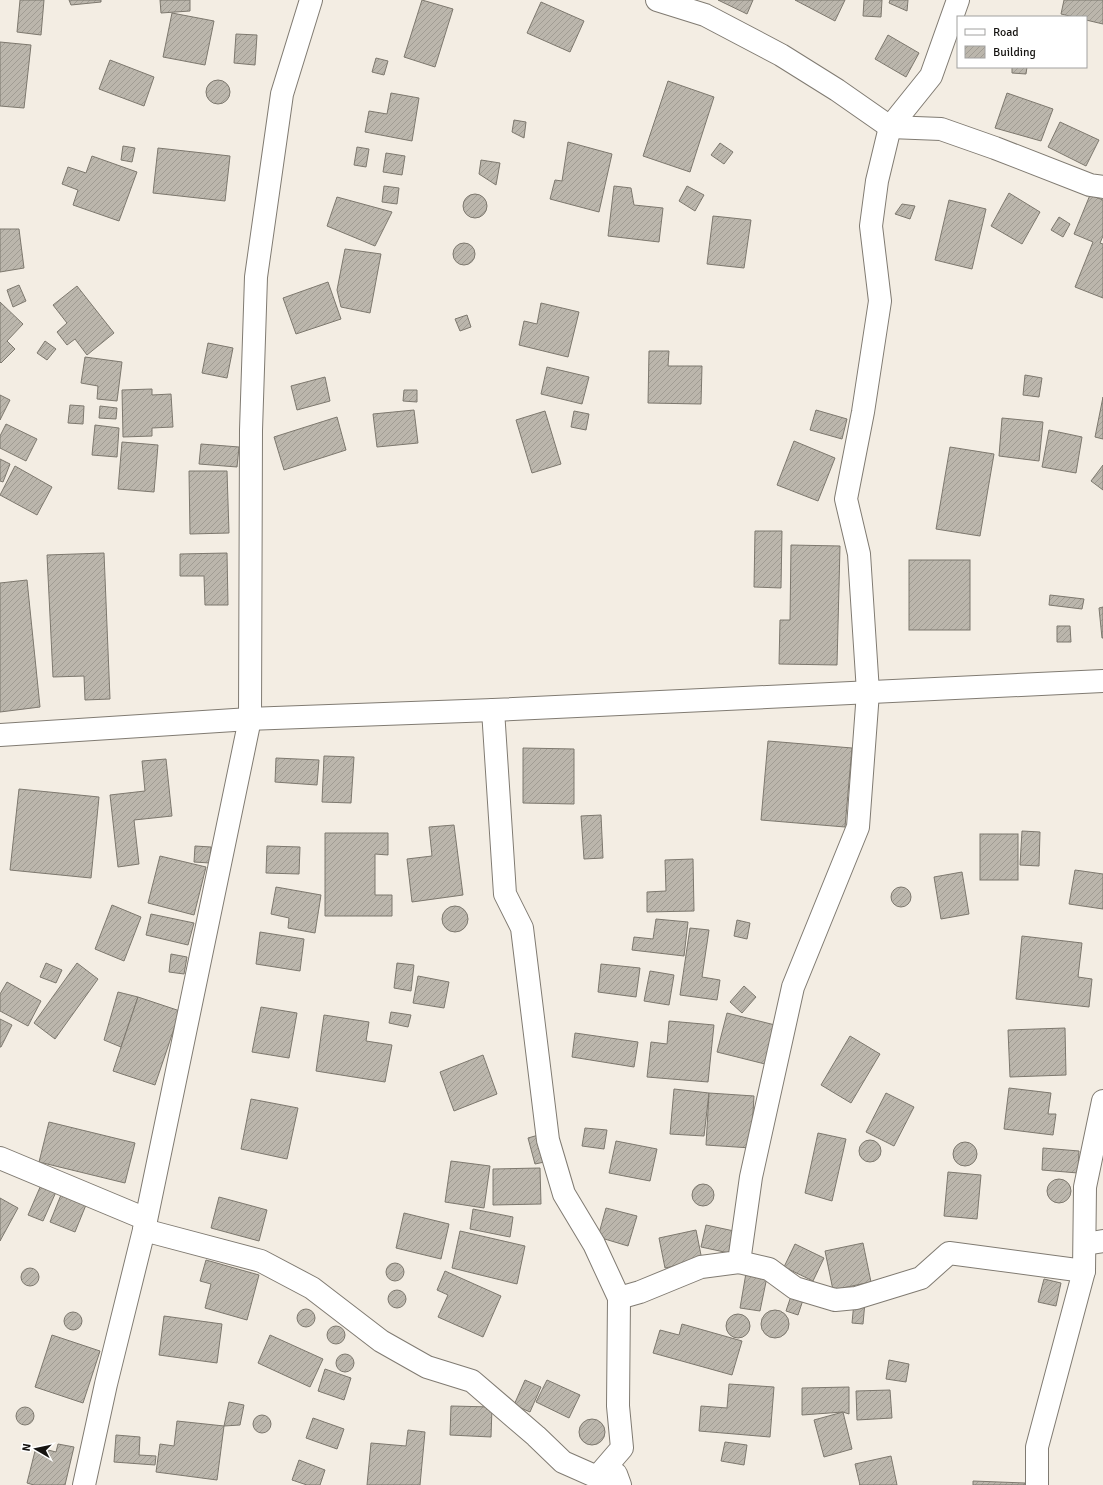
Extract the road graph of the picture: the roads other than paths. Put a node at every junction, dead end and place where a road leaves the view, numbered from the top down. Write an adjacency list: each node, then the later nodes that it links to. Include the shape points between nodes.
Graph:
1 (312, 0): 9 (street, via 282,94 256,277)
2 (657, 0): 4 (street, via 705,15 781,55)
3 (958, 0): 4 (street, via 931,76)
4 (890, 127): 5 (street, via 941,130 1090,185); 7 (street, via 877,181 871,226 880,301 863,412 846,499 859,554)
5 (1103, 187)
6 (1103, 681): 7 (street)
7 (868, 692): 8 (street); 15 (street, via 858,827 793,987 751,1178)
8 (493, 710): 9 (street); 17 (street, via 505,894 522,928 548,1140 564,1194 594,1244)
9 (250, 719): 10 (street); 13 (street)
10 (0, 735)
11 (1103, 1101): 14 (street, via 1085,1188)
12 (0, 1158): 13 (street)
13 (145, 1224): 18 (street, via 261,1261 312,1288 381,1341 427,1367 472,1381 563,1462); 19 (street)
14 (1094, 1243): 16 (street)
15 (739, 1262): 16 (street, via 769,1269 795,1288 835,1300 856,1298 921,1278 950,1253); 17 (street, via 701,1267)
16 (1084, 1271): 21 (street, via 1037,1447)
17 (619, 1298): 18 (street, via 618,1406 622,1448)
18 (597, 1477): 20 (street, via 616,1474)
19 (84, 1485)
20 (620, 1485)
21 (1037, 1485)

